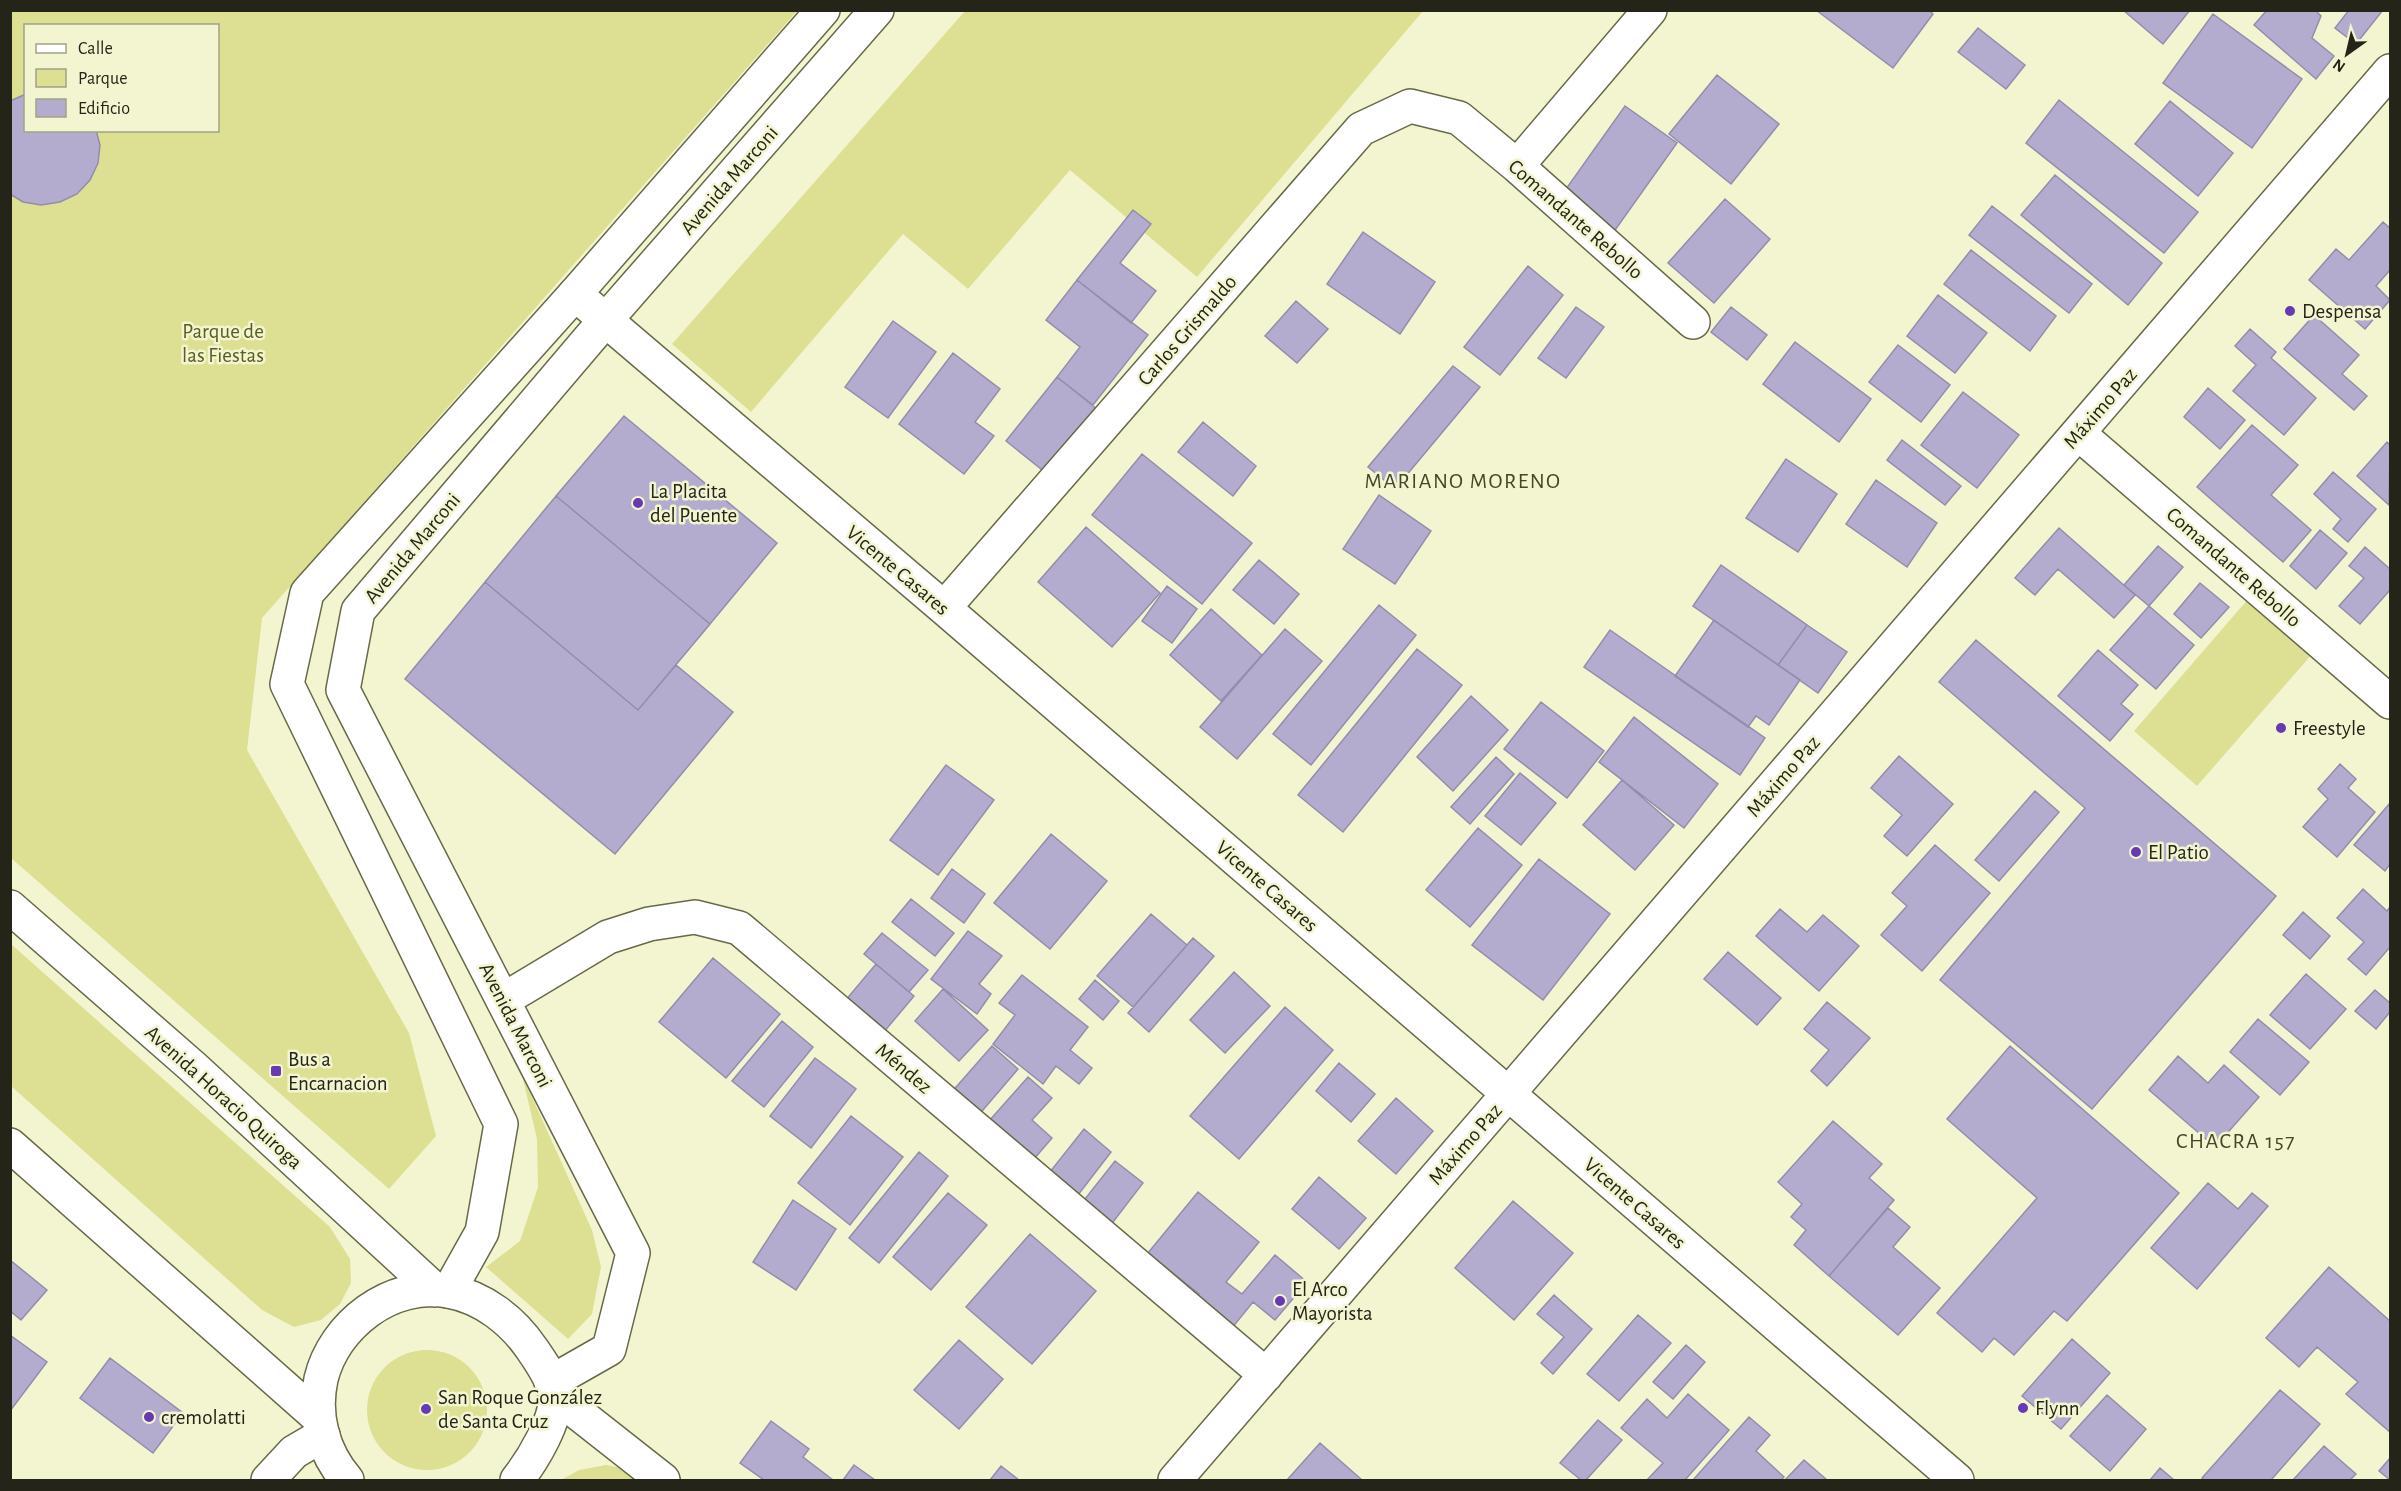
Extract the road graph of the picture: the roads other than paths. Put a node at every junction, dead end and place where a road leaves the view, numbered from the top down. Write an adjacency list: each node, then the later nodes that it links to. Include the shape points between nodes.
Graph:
1 (823, 10): 7 (street, Avenida Marconi)
2 (877, 10): 8 (street, Avenida Marconi)
3 (1650, 10): 6 (street)
4 (2391, 71): 10 (street, Máximo Paz)
5 (1459, 118): 6 (street, Comandante Rebollo); 11 (street, Carlos Grismaldo, via 1410,106 1361,129)
6 (1517, 166): 9 (street, Comandante Rebollo)
7 (575, 294): 8 (street, Vicente Casares); 17 (street, Avenida Marconi, via 307,593 286,684 501,1124 482,1232)
8 (605, 320): 11 (street, Vicente Casares); 14 (street, Avenida Marconi, via 358,611 343,690)
9 (1693, 322)
10 (2078, 433): 12 (street, Comandante Rebollo); 15 (street, Máximo Paz)
11 (944, 608): 15 (street, Vicente Casares)
12 (2391, 702)
13 (10, 907): 17 (street, Avenida Horacio Quiroga)
14 (503, 1000): 18 (street, Méndez, via 608,937 649,924 695,917 739,928); 19 (street, Avenida Marconi, via 633,1252 609,1349)
15 (1508, 1094): 18 (street, Máximo Paz); 26 (street, Vicente Casares)
16 (10, 1145): 20 (street)
17 (442, 1291): 19 (street, via 474,1299 502,1315 542,1363); 20 (street, via 406,1293 373,1307 345,1330 326,1361 318,1396)
18 (1266, 1375): 25 (street, Máximo Paz)
19 (553, 1388): 23 (street, via 546,1433); 24 (street)
20 (321, 1426): 21 (street); 22 (street, via 333,1464)
21 (268, 1480)
22 (347, 1480)
23 (517, 1480)
24 (663, 1480)
25 (1175, 1480)
26 (1958, 1480)

